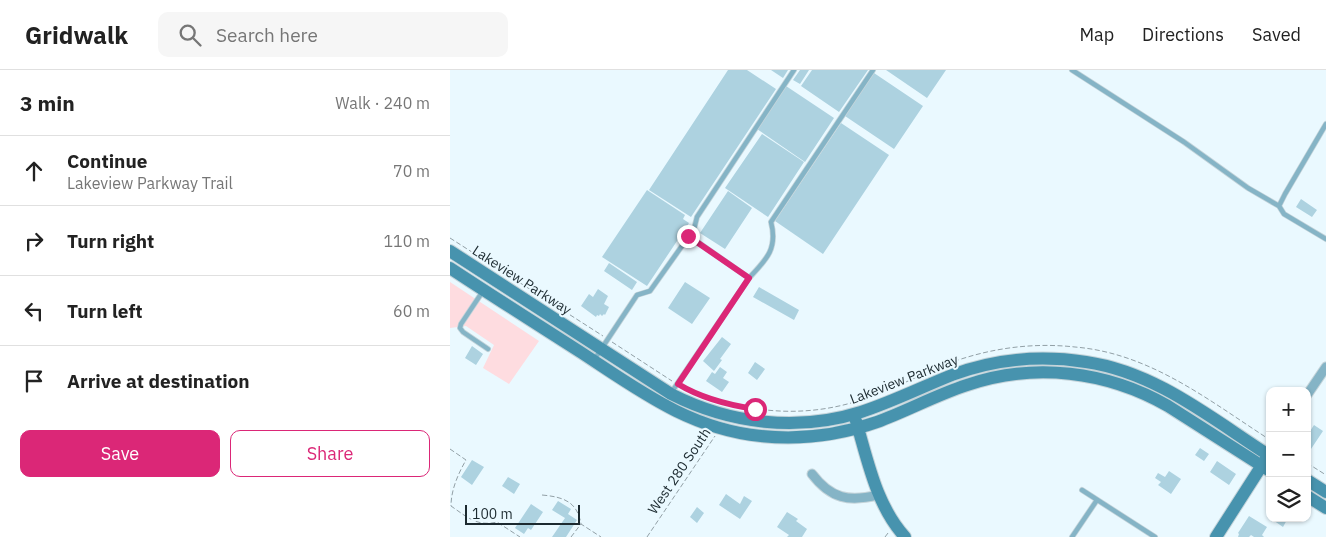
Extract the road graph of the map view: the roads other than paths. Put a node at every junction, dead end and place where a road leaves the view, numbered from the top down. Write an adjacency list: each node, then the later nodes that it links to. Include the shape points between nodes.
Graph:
1 (794, 70): 6 (lane, via 697,217)
2 (873, 70): 10 (lane, via 771,222 774,233 772,247)
3 (1072, 70): 5 (lane)
4 (1326, 124): 5 (lane)
5 (1279, 206): 7 (lane, via 1284,214)
6 (688, 236): 10 (lane); 12 (lane, via 650,291 636,295)
7 (1326, 239)
8 (450, 252): 12 (main road, Lakeview Parkway)
9 (450, 268): 11 (main road, Lakeview Parkway)
10 (749, 278): 16 (lane)
11 (483, 290): 13 (lane, via 460,328); 14 (main road, Lakeview Parkway)
12 (604, 344): 14 (lane); 16 (main road, Lakeview Parkway)
13 (488, 349)
14 (593, 361): 18 (main road, Lakeview Parkway)
15 (1326, 367): 17 (street)
16 (674, 389): 18 (lane); 19 (main road, Lakeview Parkway, via 684,400 709,411 764,422 805,423)
17 (1311, 389)
18 (663, 405): 20 (main road, Lakeview Parkway, via 720,428 762,436 790,438)
19 (854, 414): 20 (main road); 21 (main road, Lakeview Parkway, via 977,367 1018,360 1074,360 1116,368 1155,383)
20 (858, 428): 22 (main road, Lakeview Parkway, via 981,380 1022,373 1064,373 1104,380 1152,398); 28 (main road)
21 (1266, 459)
22 (1266, 459)
23 (1266, 463): 35 (main road)
24 (812, 474): 28 (street, via 825,488 844,498)
25 (1311, 483): 27 (main road)
26 (1082, 490): 30 (lane)
27 (1326, 492)
28 (878, 495): 32 (main road)
29 (1311, 499): 31 (main road)
30 (1097, 500): 33 (lane); 34 (lane)
31 (1326, 508)
32 (905, 537)
33 (1072, 537)
34 (1156, 537)
35 (1216, 537)

